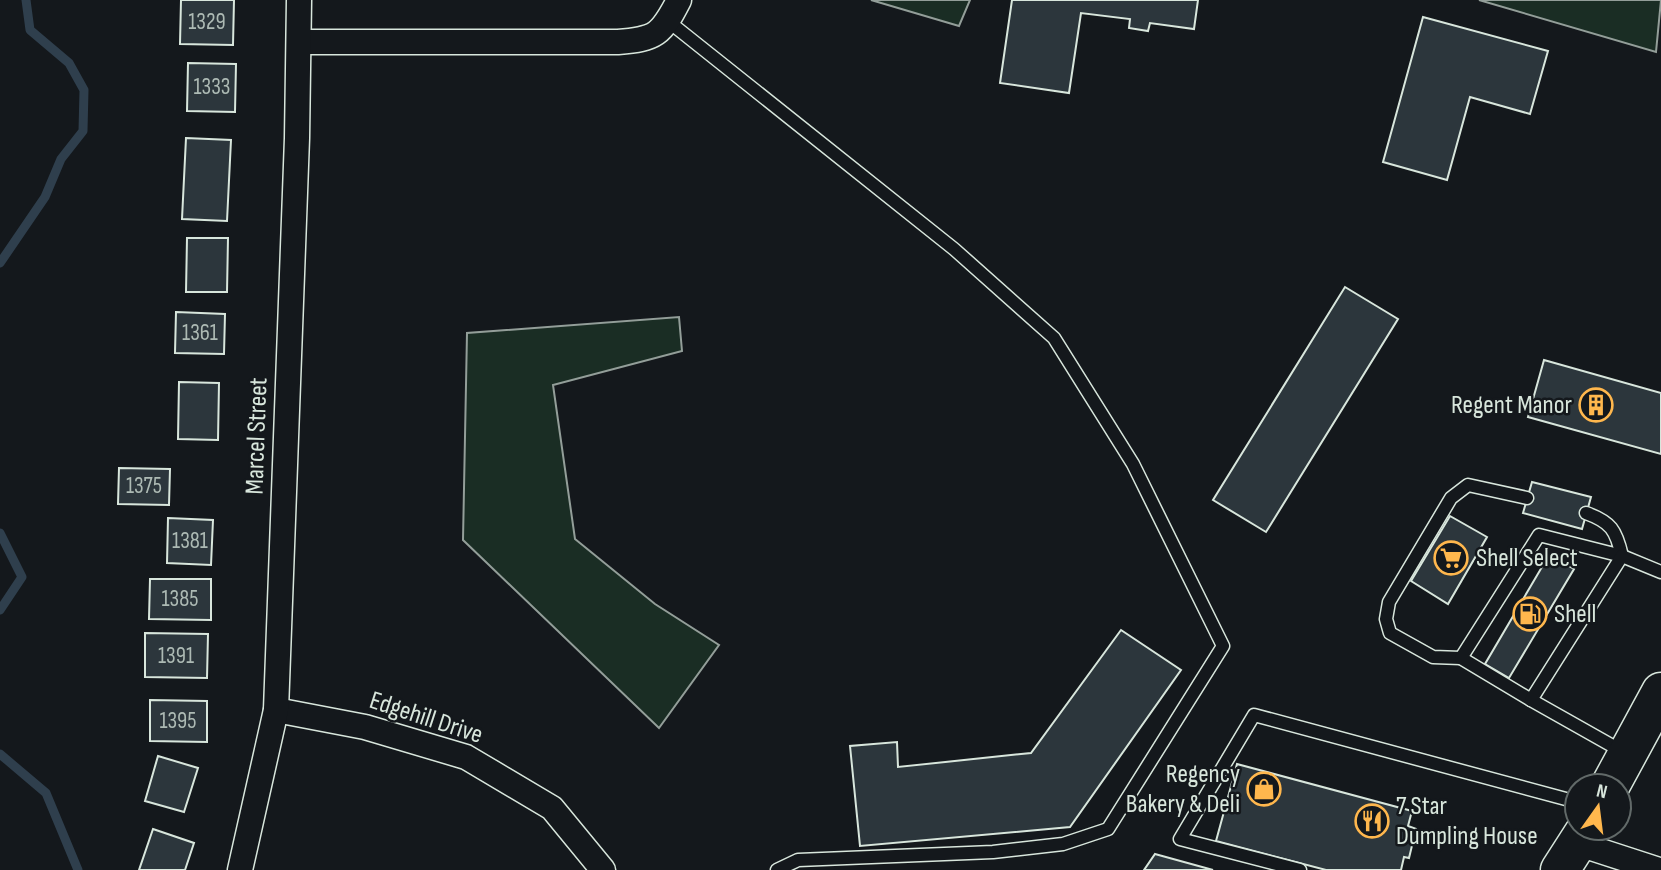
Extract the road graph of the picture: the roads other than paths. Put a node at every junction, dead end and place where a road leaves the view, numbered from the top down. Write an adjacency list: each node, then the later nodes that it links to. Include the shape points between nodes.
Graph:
1 (299, 0): 3 (street, Marcel Street)
2 (674, 11): 3 (street, via 649,39 618,42); 17 (lane, via 1054,338 1133,464 1223,646 1108,829 1063,844 993,852 798,860)
3 (299, 43): 11 (street, Marcel Street)
4 (1527, 498): 8 (lane, via 1468,485 1461,488 1390,602 1386,619 1390,634 1433,657)
5 (1586, 513): 6 (lane, via 1611,524)
6 (1622, 556): 7 (lane); 8 (lane, via 1539,535); 10 (lane)
7 (1661, 572)
8 (1461, 658): 10 (lane)
9 (1661, 692): 12 (main road)
10 (1531, 700): 12 (lane)
11 (276, 710): 15 (street, Marcel Street); 16 (street, Edgehill Drive, via 365,727 466,757 552,808)
12 (1619, 770)
13 (1563, 798): 18 (lane, via 1254,715 1180,839)
14 (1575, 847): 19 (street)
15 (240, 870)
16 (603, 870)
17 (777, 870)
18 (1300, 870)
19 (1659, 870)

